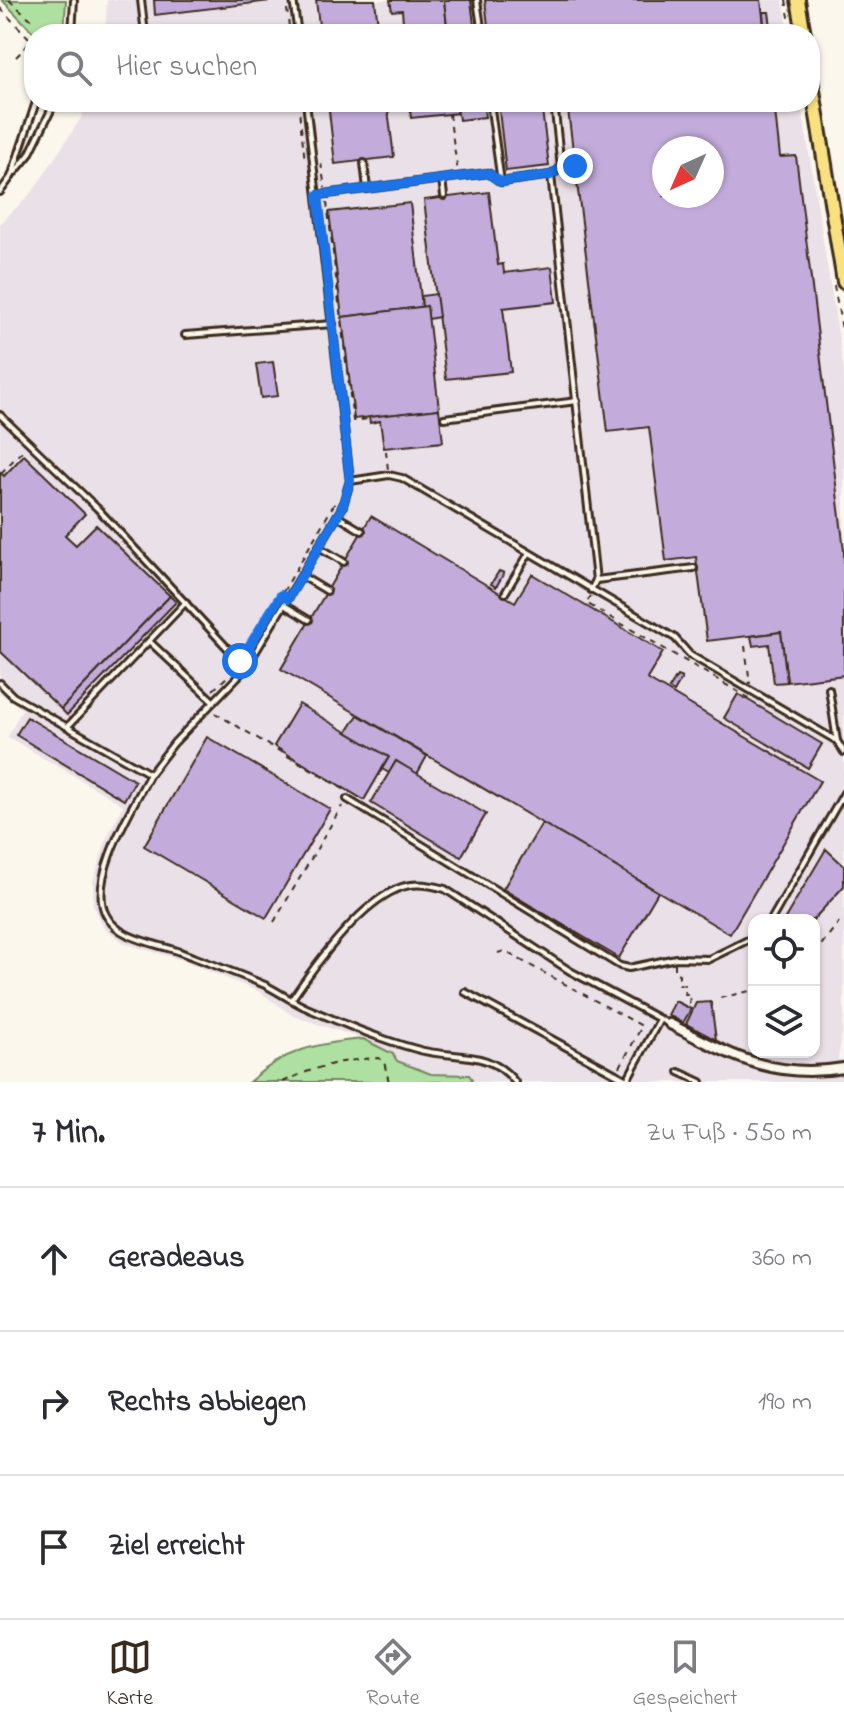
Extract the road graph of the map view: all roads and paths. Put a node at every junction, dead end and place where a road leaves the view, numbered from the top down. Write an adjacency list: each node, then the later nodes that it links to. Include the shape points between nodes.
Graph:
1 (9, 0): 10 (path)
2 (74, 0): 11 (lane)
3 (141, 0): 12 (lane)
4 (286, 0): 13 (path)
5 (293, 0): 14 (lane)
6 (477, 0): 15 (lane)
7 (786, 0): 16 (path)
8 (798, 0): 17 (main road)
9 (0, 8): 18 (path)
10 (33, 21)
11 (73, 24)
12 (144, 24)
13 (287, 24)
14 (297, 24)
15 (481, 24)
16 (790, 24)
17 (802, 24)
18 (24, 33)
19 (24, 51): 20 (path)
20 (16, 57)
21 (33, 112): 35 (lane)
22 (50, 112): 35 (lane, via 29,155)
23 (299, 112): 30 (path)
24 (307, 112): 42 (lane)
25 (491, 112): 38 (lane)
26 (555, 112): 33 (lane)
27 (816, 112): 44 (main road)
28 (449, 114): 36 (path)
29 (320, 160): 41 (path)
30 (305, 161)
31 (364, 163): 39 (lane)
32 (575, 166): 33 (lane)
33 (561, 168): 34 (lane)
34 (551, 175): 38 (lane); 47 (lane)
35 (11, 177): 40 (lane)
36 (459, 177): 37 (lane); 38 (lane, via 488,173)
37 (442, 179): 39 (lane); 43 (lane)
38 (501, 182)
39 (367, 189): 41 (lane)
40 (0, 192)
41 (326, 194): 42 (lane); 50 (path, via 353,421)
42 (318, 195): 45 (lane)
43 (444, 196)
44 (844, 282)
45 (333, 324): 46 (lane); 55 (lane)
46 (185, 335)
47 (577, 401): 49 (lane); 63 (lane)
48 (0, 415): 51 (lane)
49 (444, 418)
50 (368, 419)
51 (30, 443): 53 (path); 69 (lane)
52 (386, 451): 54 (path)
53 (1, 473)
54 (389, 475): 55 (lane); 59 (lane)
55 (350, 481): 56 (lane)
56 (337, 516): 57 (lane); 58 (lane)
57 (362, 531)
58 (319, 547): 60 (lane); 62 (lane)
59 (529, 553): 64 (lane); 66 (lane)
60 (344, 562)
61 (694, 568): 63 (lane)
62 (302, 576): 65 (lane); 68 (lane)
63 (596, 580): 64 (lane)
64 (591, 590): 82 (lane)
65 (327, 591)
66 (505, 593)
67 (281, 595): 68 (path)
68 (288, 599): 71 (lane)
69 (186, 602): 73 (lane); 75 (lane)
70 (586, 603): 74 (path)
71 (284, 605): 72 (lane); 76 (lane)
72 (309, 620)
73 (149, 641): 79 (lane); 81 (lane)
74 (680, 659)
75 (240, 661): 76 (lane); 79 (path)
76 (246, 668): 80 (lane)
77 (0, 683): 81 (lane, via 13,696)
78 (829, 689): 82 (lane)
79 (207, 695): 80 (lane)
80 (210, 703): 84 (lane); 86 (path, via 215,713 350,793)
81 (68, 726): 84 (lane)
82 (837, 741): 83 (lane)
83 (844, 752)
84 (150, 774): 97 (lane, via 106,870 101,896 106,915 131,937)
85 (844, 793): 87 (lane)
86 (347, 799): 88 (path); 90 (lane, via 620,966 709,959)
87 (774, 914)
88 (274, 922)
89 (839, 922): 91 (path)
90 (748, 940)
91 (820, 946)
92 (498, 953): 103 (path, via 504,951 642,1026)
93 (675, 973): 98 (path, via 685,994 690,994)
94 (748, 991): 96 (path)
95 (465, 992): 103 (lane)
96 (720, 998)
97 (292, 999): 99 (lane, via 326,951 371,907 402,886 431,885 570,971); 106 (lane, via 411,1048 485,1058)
98 (689, 1008)
99 (660, 1019): 100 (lane); 103 (lane, via 627,1080)
100 (670, 1024): 101 (street, via 753,1064 803,1071)
101 (844, 1068)
102 (679, 1072): 107 (lane)
103 (616, 1074)
104 (283, 1082): 105 (path, via 336,1063 379,1058)
105 (389, 1082)
106 (515, 1082)
107 (701, 1082)

